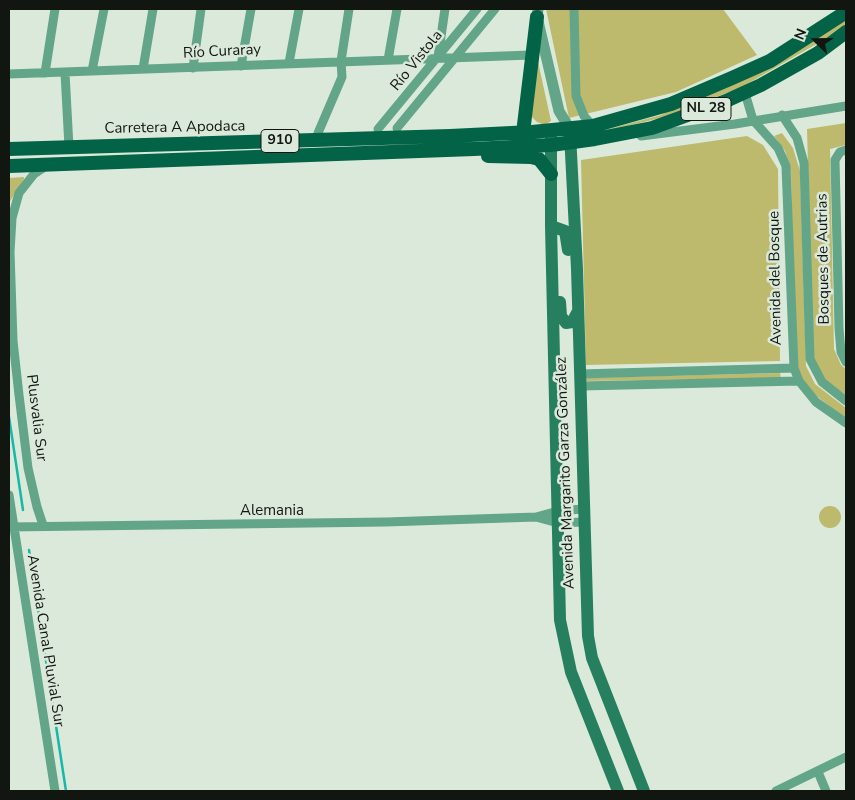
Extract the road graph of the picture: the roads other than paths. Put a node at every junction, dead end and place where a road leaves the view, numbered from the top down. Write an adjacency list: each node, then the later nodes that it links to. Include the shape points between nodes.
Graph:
1 (55, 9): 26 (street)
2 (104, 9): 25 (street)
3 (153, 9): 24 (street)
4 (201, 9): 23 (street)
5 (251, 9): 22 (street)
6 (299, 9): 21 (street)
7 (349, 9): 20 (street)
8 (397, 9): 19 (street)
9 (446, 9): 17 (street)
10 (476, 9): 17 (street, Río Vistola)
11 (495, 9): 18 (street, Río Vistola)
12 (574, 9): 34 (street, via 576,96 584,116)
13 (846, 12): 34 (main road, NL 28, via 777,56 732,78 671,104)
14 (538, 13): 16 (main road); 31 (street)
15 (846, 32): 29 (main road, NL 28, via 818,53)
16 (531, 55): 18 (street, Río Curaray); 44 (main road)
17 (437, 59): 18 (street, Río Curaray); 19 (street, Río Curaray); 36 (street, Río Vistola)
18 (454, 59): 35 (street, Río Vistola)
19 (388, 60): 20 (street, Río Curaray)
20 (341, 61): 21 (street, Río Curaray); 39 (street, via 339,88)
21 (290, 63): 22 (street, Río Curaray)
22 (241, 66): 23 (street, Río Curaray)
23 (193, 68): 24 (street, Río Curaray)
24 (143, 69): 25 (street, Río Curaray)
25 (92, 71): 27 (street, Río Curaray)
26 (44, 73): 27 (street, Río Curaray); 28 (street, Río Curaray)
27 (66, 73): 41 (street)
28 (9, 74)
29 (745, 93): 33 (street); 40 (main road, NL 28, via 684,117)
30 (846, 106): 32 (street)
31 (559, 111): 37 (street); 38 (street)
32 (782, 115): 33 (street); 59 (street, Avenida del Bosque, via 796,138 804,163 810,359 822,382)
33 (753, 120): 40 (street, via 676,133); 56 (street, Avenida del Bosque, via 778,148 786,166)
34 (593, 126): 37 (main road, NL 28)
35 (397, 128): 36 (main road); 44 (main road, via 497,125)
36 (378, 129): 39 (main road)
37 (570, 129): 38 (main road, NL 28); 42 (main road, Avenida Margarito Garza González)
38 (552, 131): 43 (main road, Avenida Margarito Garza González); 44 (main road, Carretera A Apodaca / 910)
39 (318, 133): 41 (main road)
40 (615, 136): 42 (main road, NL 28)
41 (69, 143): 44 (main road, Carretera A Apodaca / 910); 45 (main road, Carretera A Apodaca / 910)
42 (571, 143): 43 (main road, NL 28); 53 (main road, Avenida Margarito Garza González)
43 (551, 145): 44 (main road, Carretera A Apodaca / 910); 49 (main road, Avenida Margarito Garza González)
44 (524, 146): 47 (main road, Carretera A Apodaca / 910); 49 (main road)
45 (9, 149)
46 (842, 152): 55 (street, Bosques de Autrias, via 835,160 839,328 841,352)
47 (47, 165): 48 (main road, Carretera A Apodaca / 910); 51 (street, Plusvalia Sur, via 34,174 19,193 12,218)
48 (9, 166)
49 (551, 174): 50 (main road, Avenida Margarito Garza González)
50 (550, 226): 52 (main road, Avenida Margarito Garza González); 53 (main road, via 565,231 570,260)
51 (9, 252): 65 (street, Plusvalia Sur, via 13,341 28,468)
52 (552, 257): 54 (main road, via 559,270 563,320 572,322); 63 (main road, Avenida Margarito Garza González)
53 (577, 269): 54 (main road, Avenida Margarito Garza González)
54 (578, 309): 57 (main road, Avenida Margarito Garza González)
55 (846, 362)
56 (794, 368): 57 (street); 58 (street, Avenida del Bosque)
57 (581, 380): 58 (street); 62 (main road, Avenida Margarito Garza González)
58 (799, 381): 60 (street, Avenida del Bosque, via 816,402)
59 (846, 401)
60 (846, 423)
61 (9, 495): 66 (street, Avenida Canal Pluvial Sur)
62 (583, 509): 63 (street, Alemania); 64 (main road, Avenida Margarito Garza González)
63 (558, 517): 64 (street, Alemania); 65 (street, Alemania, via 314,524); 70 (main road, Avenida Margarito Garza González, via 560,620 566,657)
64 (583, 522): 71 (main road, Avenida Margarito Garza González, via 588,636 592,658)
65 (43, 525): 66 (street, Alemania)
66 (11, 527): 69 (street, Avenida Canal Pluvial Sur)
67 (846, 757): 68 (street)
68 (818, 772): 72 (street); 73 (street)
69 (55, 791)
70 (618, 791)
71 (644, 791)
72 (779, 791)
73 (826, 791)

